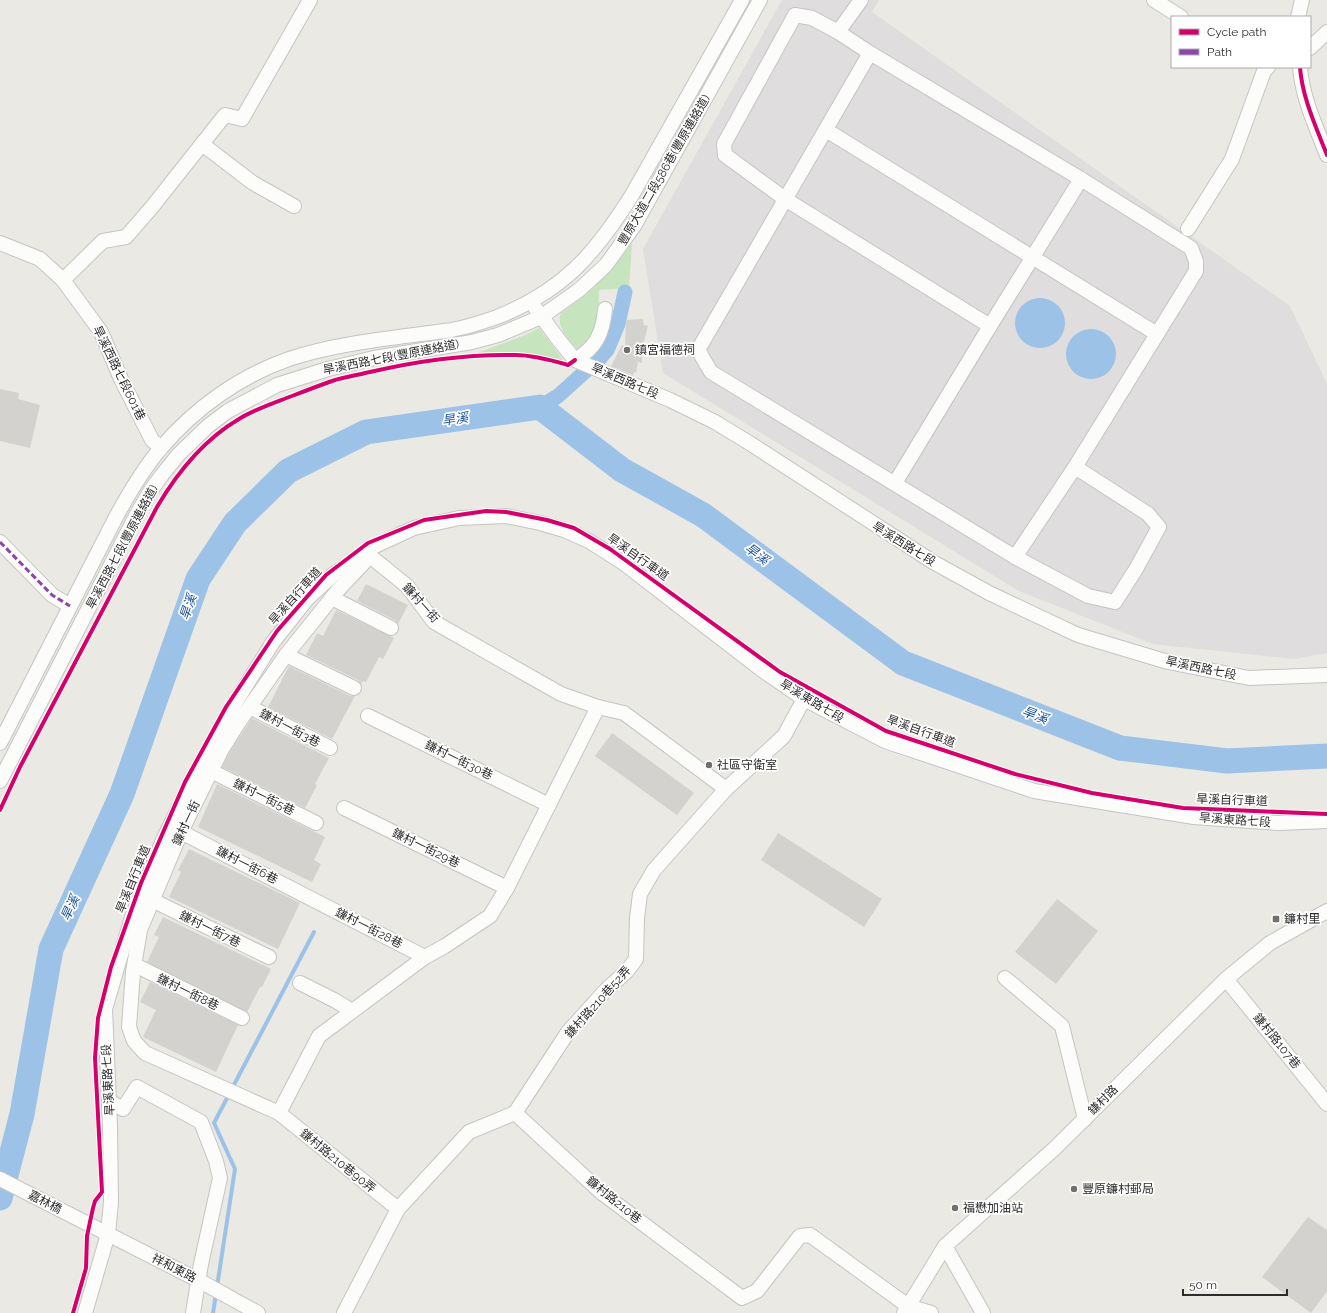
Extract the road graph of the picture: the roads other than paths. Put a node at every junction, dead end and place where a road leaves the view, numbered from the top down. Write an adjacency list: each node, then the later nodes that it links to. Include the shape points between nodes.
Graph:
1 (310, 0): 16 (street, via 242,119 225,115)
2 (742, 0): 25 (street, 豐原大道二段586巷(豐原連絡道), via 616,221 575,270)
3 (760, 0): 27 (street, 豐原大道二段586巷(豐原連絡道), via 622,244 606,265 579,290)
4 (861, 0): 9 (street)
5 (1154, 0): 7 (street)
6 (1302, 0): 8 (street)
7 (1179, 16)
8 (1298, 16)
9 (838, 32): 12 (street); 19 (street, via 812,18 795,15 724,144 725,155)
10 (1327, 32): 11 (street)
11 (1311, 47)
12 (870, 53): 15 (street); 18 (street)
13 (1264, 68): 21 (street, via 1232,159)
14 (1300, 68): 17 (street, via 1301,82)
15 (826, 130): 19 (street); 23 (street)
16 (202, 144): 20 (street, via 253,183); 24 (street, via 126,237 103,241)
17 (1327, 155)
18 (1081, 179): 23 (street); 29 (street, via 1191,248 1196,261 1196,271)
19 (785, 199): 28 (street); 33 (street, via 698,350 711,372)
20 (294, 206)
21 (1188, 229)
22 (0, 243): 24 (street, 旱溪西路七段601巷, via 40,258)
23 (1032, 258): 28 (street); 29 (street)
24 (63, 280): 31 (street, 旱溪西路七段601巷, via 100,332 152,440)
25 (531, 302): 27 (street, 旱溪西路七段); 31 (street, 旱溪西路七段(豐原連絡道), via 468,326 338,347 289,359 257,372 222,393 190,418)
26 (605, 310): 30 (street, via 604,323 596,340)
27 (541, 317): 30 (street, 旱溪西路七段); 49 (street, 旱溪西路七段(豐原連絡道), via 485,338 374,358 277,385 228,411 208,426 178,455 151,490)
28 (990, 326): 33 (street)
29 (1157, 334): 32 (street)
30 (579, 362): 40 (street, 旱溪西路七段, via 715,422 933,562 990,593 1078,635 1168,662 1249,678)
31 (161, 448): 37 (street, 旱溪西路七段(豐原連絡道), via 132,488)
32 (1075, 467): 35 (street); 35 (street, via 1148,514 1159,527 1115,602 1088,596)
33 (895, 483): 35 (street)
34 (0, 542): 37 (street, via 52,595)
35 (1015, 557)
36 (332, 598): 38 (street); 39 (street, 鐮村一街); 44 (street, 鐮村一街, via 370,556 407,586 434,622 561,694)
37 (70, 606): 46 (street, 旱溪西路七段(豐原連絡道))
38 (391, 628)
39 (286, 655): 41 (street); 43 (street, 鐮村一街)
40 (1327, 675)
41 (354, 688)
42 (804, 699): 50 (street, 鎌村路210巷52弄, via 784,736); 53 (street, 旱溪東路七段, via 885,742 1034,791 1194,817 1278,823); 68 (street, 旱溪東路七段, via 762,670 622,562 564,530 506,516 459,518 414,528 373,547 334,574 308,598 273,642 200,765 163,840 132,917 105,1009)
43 (250, 707): 47 (street, 鎌村一街3巷); 48 (street, 鐮村一街, via 222,749)
44 (598, 707): 50 (street, via 624,713); 51 (street)
45 (368, 716): 51 (street, 鎌村一街30巷)
46 (0, 743)
47 (330, 748)
48 (211, 771): 54 (street, 鎌村一街5巷); 55 (street, 鐮村一街)
49 (0, 781)
50 (726, 789): 71 (street, 鎌村路210巷52弄, via 654,870 640,894 636,959 568,1032)
51 (549, 805): 56 (street)
52 (344, 808): 56 (street, 鎌村一街29巷)
53 (1327, 821)
54 (316, 823)
55 (181, 832): 57 (street, 鎌村一街6巷); 58 (street, 鐮村一街)
56 (507, 888): 61 (street, via 490,916)
57 (312, 899): 61 (street, 鎌村一街28巷)
58 (152, 900): 60 (street, 鎌村一街7巷); 62 (street, 鐮村一街, via 140,930)
59 (1327, 911): 64 (street, 鎌村路, via 1270,943)
60 (269, 957)
61 (425, 957): 66 (street)
62 (134, 966): 67 (street, 鎌村一街8巷); 70 (street, 鐮村一街, via 129,1027 134,1042 145,1052)
63 (1005, 978): 72 (street, via 1062,1026)
64 (1226, 979): 69 (street, 鎌村路107巷); 72 (street, 鎌村路)
65 (300, 983): 66 (street)
66 (352, 1012): 70 (street, via 319,1036)
67 (242, 1018)
68 (109, 1101): 76 (street, 旱溪東路七段, via 111,1202); 78 (street, via 123,1109 138,1087 201,1122 220,1178)
69 (1327, 1104)
70 (278, 1113): 74 (street, 鎌村路210巷90弄)
71 (516, 1113): 74 (street, via 469,1132); 79 (street, 鐮村路210巷, via 602,1193 742,1298 757,1291 800,1236 810,1235)
72 (1085, 1119): 77 (street, 鎌村路)
73 (0, 1179): 75 (street, 嘉林橋)
74 (398, 1209): 83 (street)
75 (89, 1224): 76 (street, 祥和東路)
76 (108, 1234): 78 (street, 祥和東路); 80 (street, 旱溪東路七段)
77 (945, 1246): 79 (street, 鎌村路); 85 (street)
78 (198, 1280): 81 (street); 82 (street, 祥和東路)
79 (906, 1309): 84 (street, 鐮村路210巷)
80 (86, 1313)
81 (193, 1313)
82 (258, 1313)
83 (344, 1313)
84 (931, 1313)
85 (983, 1313)

